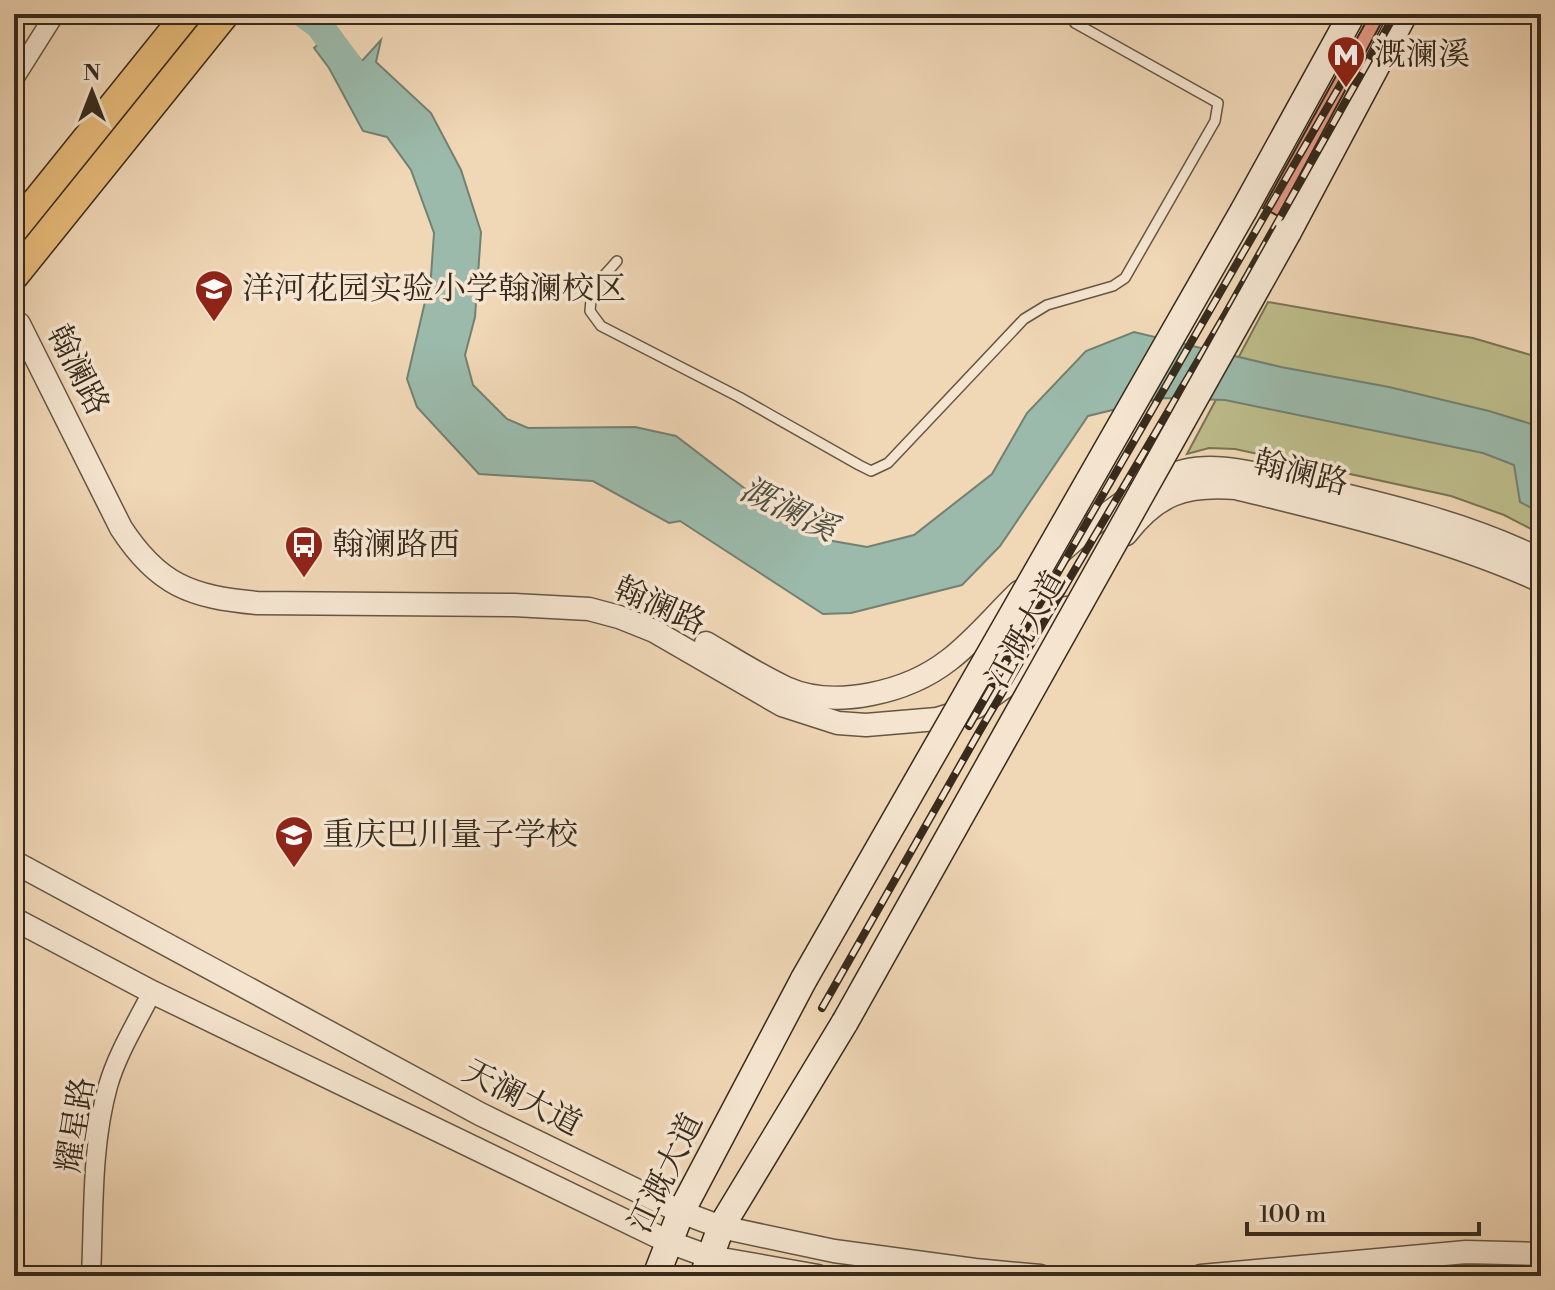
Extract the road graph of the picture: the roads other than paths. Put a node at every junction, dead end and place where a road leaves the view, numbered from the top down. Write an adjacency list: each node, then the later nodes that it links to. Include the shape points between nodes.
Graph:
1 (55, 14): 7 (street)
2 (187, 14): 8 (main road)
3 (225, 14): 10 (main road)
4 (1080, 14): 9 (lane, via 1075,23 1218,103 1215,121 1125,278 1047,305 1024,319 888,463 871,471 601,326 590,311 592,289)
5 (1352, 14): 17 (main road, 江溉大道, bridge, via 804,979)
6 (1404, 14): 18 (main road, 江溉大道, bridge, via 1288,232 845,1022)
7 (14, 79)
8 (14, 229)
9 (617, 261)
10 (14, 276)
11 (16, 321): 12 (street, 翰澜路, via 72,402 133,522 161,559 179,572 225,587 256,590 589,595 660,618 788,689 815,696 863,694 921,678 949,660 1076,536 1154,483 1182,471 1236,469 1258,474 1458,525); 13 (street, 翰澜路, via 121,528 151,567 173,583 224,600 257,603 589,609 654,631 782,705 838,723 937,719 976,707 1006,686 1140,516 1188,488 1256,493 1451,545)
12 (1541, 560)
13 (1541, 581)
14 (14, 862): 17 (street, 天澜大道, via 480,1114)
15 (14, 919): 16 (street, 天澜大道)
16 (152, 992): 19 (street, 天澜大道); 22 (street, 耀星路, via 109,1084 102,1112)
17 (681, 1212): 18 (street, 天澜大道); 19 (main road, 江溉大道)
18 (721, 1227): 21 (main road, 江溉大道); 25 (street, 天澜大道, via 834,1251)
19 (669, 1242): 21 (street, 天澜大道); 23 (main road, 江溉大道)
20 (1541, 1254): 26 (street, via 1466,1252)
21 (706, 1266): 24 (street, 天澜大道)
22 (91, 1276)
23 (656, 1276)
24 (818, 1276)
25 (1040, 1276)
26 (1201, 1276)
27 (1467, 1276): 28 (street)
28 (1476, 1276)

